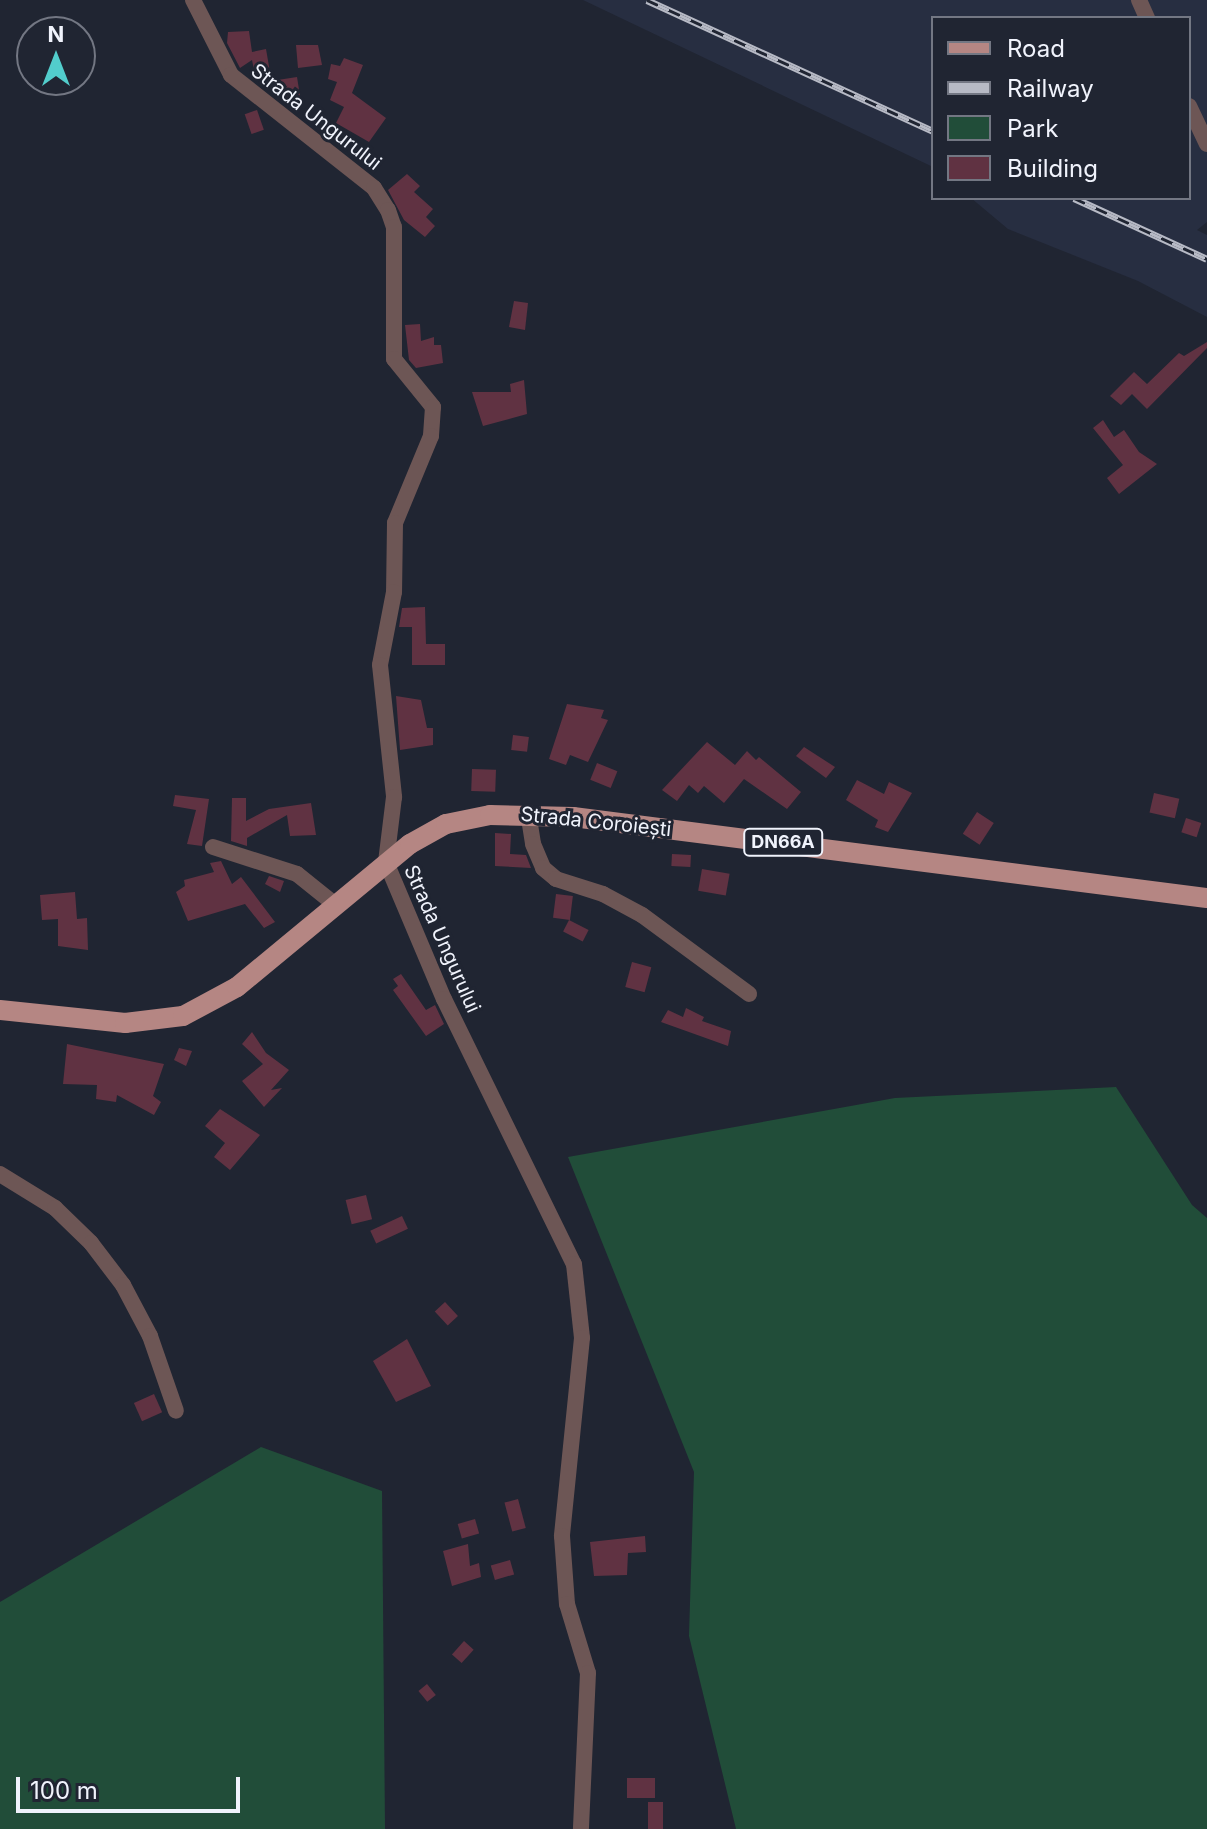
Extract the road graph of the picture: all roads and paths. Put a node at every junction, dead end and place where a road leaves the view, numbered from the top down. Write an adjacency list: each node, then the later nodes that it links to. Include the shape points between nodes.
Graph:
1 (193, 0): 6 (street, Strada Ungurului, via 231,75 374,188 394,227 394,359 433,407 435,417 395,523 394,592 380,665 394,797)
2 (1191, 110): 3 (street)
3 (1207, 144)
4 (528, 812): 6 (main road, Strada Coroiești / DN66A, via 446,824); 7 (main road, Strada Coroiești / DN66A); 9 (street, via 543,868 556,879 603,894 642,915)
5 (213, 847): 8 (street, via 297,874)
6 (380, 868): 8 (main road, Strada Coroiești / DN66A); 13 (street, Strada Ungurului, via 574,1264 581,1365 562,1536 567,1604 588,1673)
7 (1207, 898)
8 (337, 906): 10 (main road, Strada Coroiești / DN66A, via 237,987 172,1019 103,1022)
9 (749, 994)
10 (0, 1010)
11 (0, 1174): 12 (street, via 55,1208 123,1285 150,1336)
12 (176, 1411)
13 (581, 1829)

